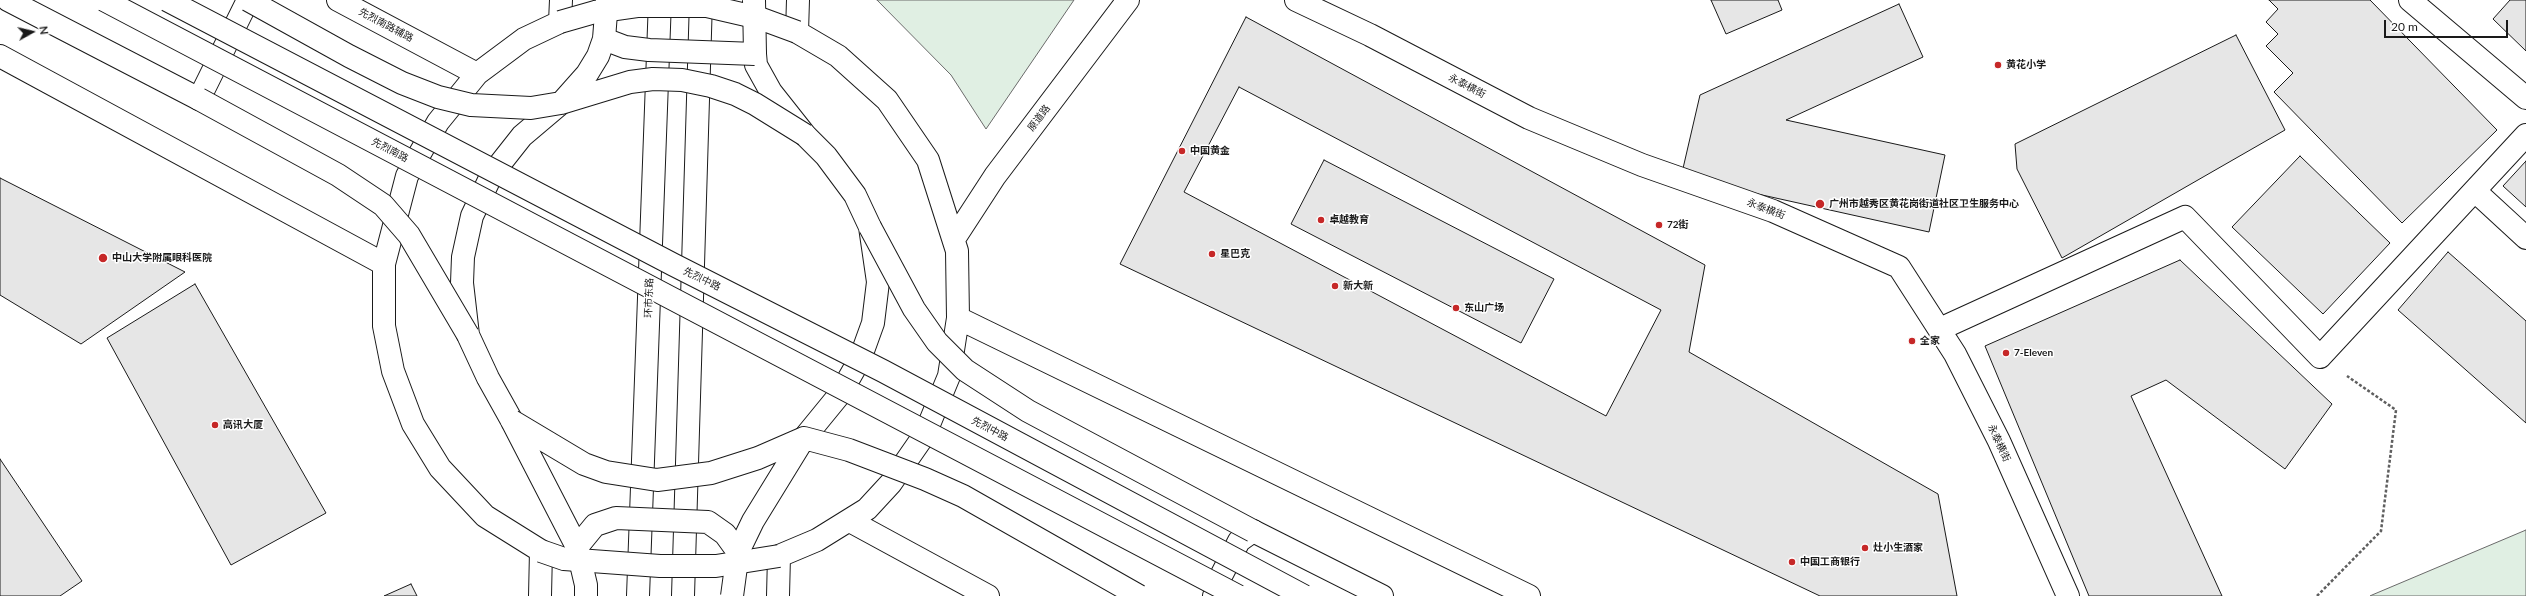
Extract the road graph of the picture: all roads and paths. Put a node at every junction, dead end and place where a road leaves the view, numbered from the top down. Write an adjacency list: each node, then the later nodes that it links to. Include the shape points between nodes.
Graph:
1 (8, 0): 22 (main road)
2 (104, 0): 52 (main road, 先烈南路, bridge)
3 (167, 0): 53 (main road, 先烈中路, bridge, via 674,265 883,371)
4 (248, 0): 22 (main road, bridge); 23 (main road, bridge, via 350,56 438,97 500,108 531,108)
5 (338, 0): 20 (main road, 先烈南路辅路)
6 (561, 0): 15 (main road)
7 (606, 0): 17 (main road, bridge)
8 (660, 0): 45 (main road, 环市东路)
9 (700, 0): 46 (main road)
10 (754, 0): 18 (main road, bridge)
11 (798, 0): 16 (main road)
12 (1128, 0): 28 (main road, 原道路, via 995,176)
13 (1296, 0): 32 (main road, 永泰横街, via 1370,35 1530,118 1642,165 1773,210 1899,267)
14 (2410, 0): 21 (main road)
15 (560, 22): 16 (main road, bridge, via 595,12 637,6 706,6 760,18); 20 (main road, via 524,39)
16 (797, 32): 28 (main road, via 838,56 887,100 928,160)
17 (604, 39): 18 (main road, bridge, via 625,47 649,50); 23 (main road, bridge, via 598,56 587,74)
18 (755, 54): 24 (main road, bridge, via 756,65 771,92)
19 (0, 56): 30 (main road)
20 (477, 74): 30 (main road, bridge, via 438,122 407,176)
21 (2526, 98)
22 (199, 99): 33 (main road, bridge, via 338,175 383,205 409,235)
23 (561, 103): 24 (main road, bridge, via 630,82 653,79 682,80 735,94); 33 (main road, bridge, via 522,136 492,174 480,194 468,230 463,257 462,283)
24 (805, 135): 27 (main road, via 841,175 855,195)
25 (2526, 135): 26 (main road)
26 (2474, 191): 29 (main road); 34 (main road)
27 (870, 227): 36 (main road, bridge, via 878,282 873,323 860,360 840,394); 38 (main road, bridge, via 914,309 937,342 965,370 1028,411)
28 (954, 238): 31 (main road, via 957,251)
29 (2526, 238)
30 (384, 264): 40 (main road, via 384,326 393,371 413,424 440,468 485,516)
31 (958, 318): 37 (main road, bridge, via 949,376 925,434 891,483 867,509); 55 (main road)
32 (1940, 330): 34 (main road, via 2185,217); 56 (main road, 永泰横街, via 1955,354 1998,440)
33 (468, 335): 35 (main road)
34 (2320, 357): 57 (path, via 2396,410 2381,531)
35 (512, 421): 36 (main road, bridge, via 584,464 606,472 657,480 711,473 758,458); 39 (main road, bridge)
36 (804, 438): 41 (main road, bridge, via 752,521); 50 (main road, bridge, via 849,450 944,487)
37 (850, 521): 42 (main road, via 817,540); 49 (main road)
38 (1252, 531): 51 (main road, bridge, via 1240,541 1220,578); 54 (main road)
39 (577, 547): 41 (main road, bridge, via 595,525 623,518 708,522 724,534); 44 (main road, bridge, via 586,584)
40 (541, 551): 42 (main road, bridge, via 564,559 660,566 716,566); 43 (main road)
41 (738, 552): 47 (main road, bridge)
42 (779, 556): 48 (main road)
43 (540, 596)
44 (586, 596)
45 (638, 596)
46 (683, 596)
47 (732, 596)
48 (778, 596)
49 (988, 596)
50 (1139, 596)
51 (1214, 596)
52 (1238, 596)
53 (1304, 596)
54 (1382, 596)
55 (1529, 596)
56 (2068, 596)
57 (2317, 596)

